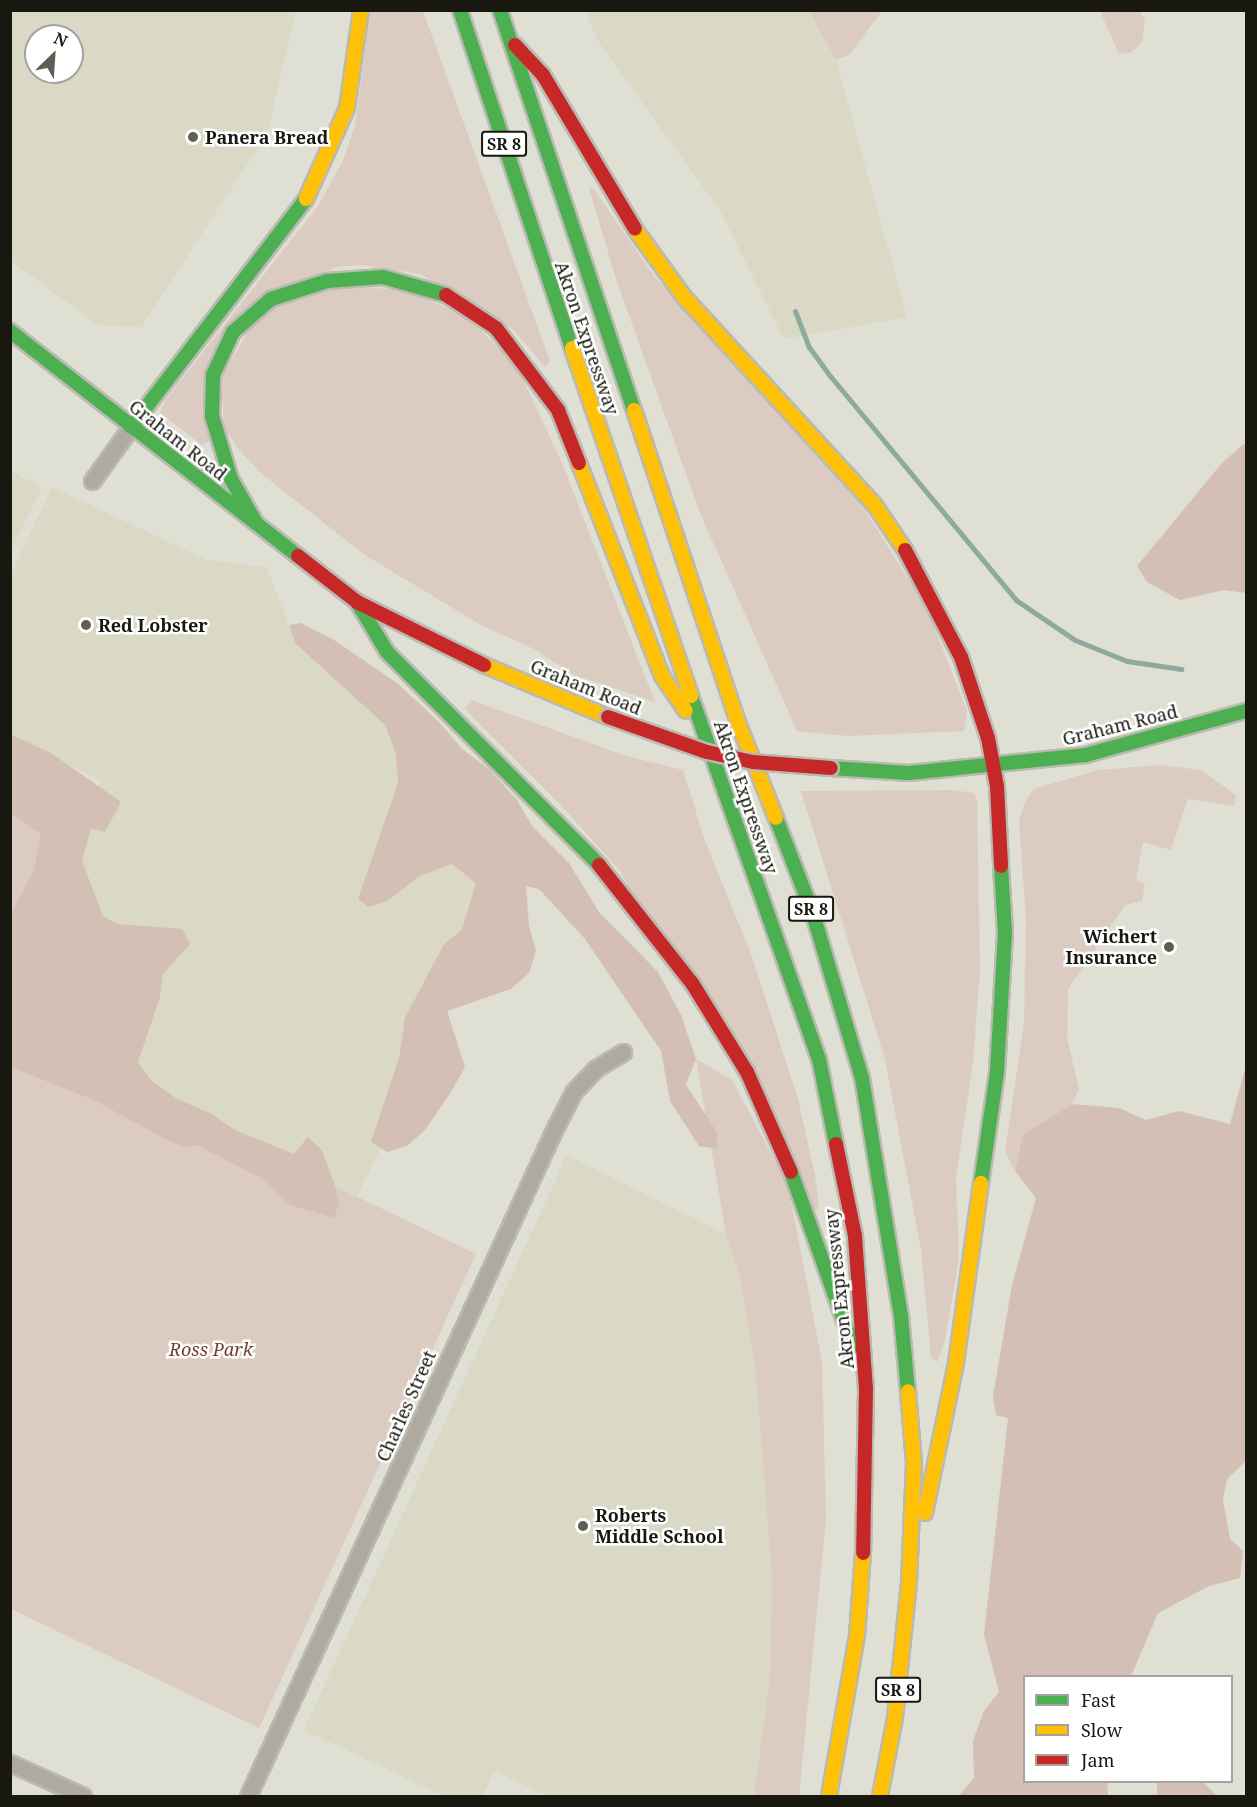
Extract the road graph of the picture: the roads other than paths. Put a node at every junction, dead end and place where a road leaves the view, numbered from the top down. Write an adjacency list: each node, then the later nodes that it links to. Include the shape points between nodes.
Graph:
1 (361, 10): 6 (main road, via 347,108 316,184 288,226)
2 (460, 10): 11 (main road, Akron Expressway / SR 8, via 622,501)
3 (500, 10): 4 (main road, Akron Expressway / SR 8)
4 (509, 38): 12 (main road, via 543,75 648,251 684,297 874,504 916,567 961,657); 15 (main road, Akron Expressway / SR 8, via 739,725 813,914 862,1078 901,1316 914,1463)
5 (10, 331): 6 (main road, Graham Road)
6 (131, 427): 7 (street); 8 (main road, Graham Road)
7 (92, 481)
8 (256, 523): 9 (main road, Graham Road); 11 (main road, via 231,479 212,416 213,375 233,332 271,299 327,280 383,277 438,290 496,328 558,410 662,676)
9 (357, 603): 12 (main road, Graham Road, bridge, via 469,659 608,717 718,755 753,762 909,773); 14 (main road, via 387,652 601,867 692,983 747,1072 785,1157 848,1332)
10 (1246, 711): 12 (main road, Graham Road, via 1086,755)
11 (708, 743): 14 (main road, Akron Expressway / SR 8, via 819,1059 855,1236 866,1388)
12 (993, 767): 15 (main road, via 1005,932 997,1072 953,1382)
13 (623, 1052): 18 (street, Charles Street, via 595,1069 574,1091 555,1128)
14 (866, 1501): 19 (main road, Akron Expressway / SR 8, via 856,1636)
15 (909, 1582): 20 (main road, Akron Expressway / SR 8, via 895,1718)
16 (10, 1763): 17 (street)
17 (83, 1797)
18 (248, 1797)
19 (829, 1797)
20 (880, 1797)

